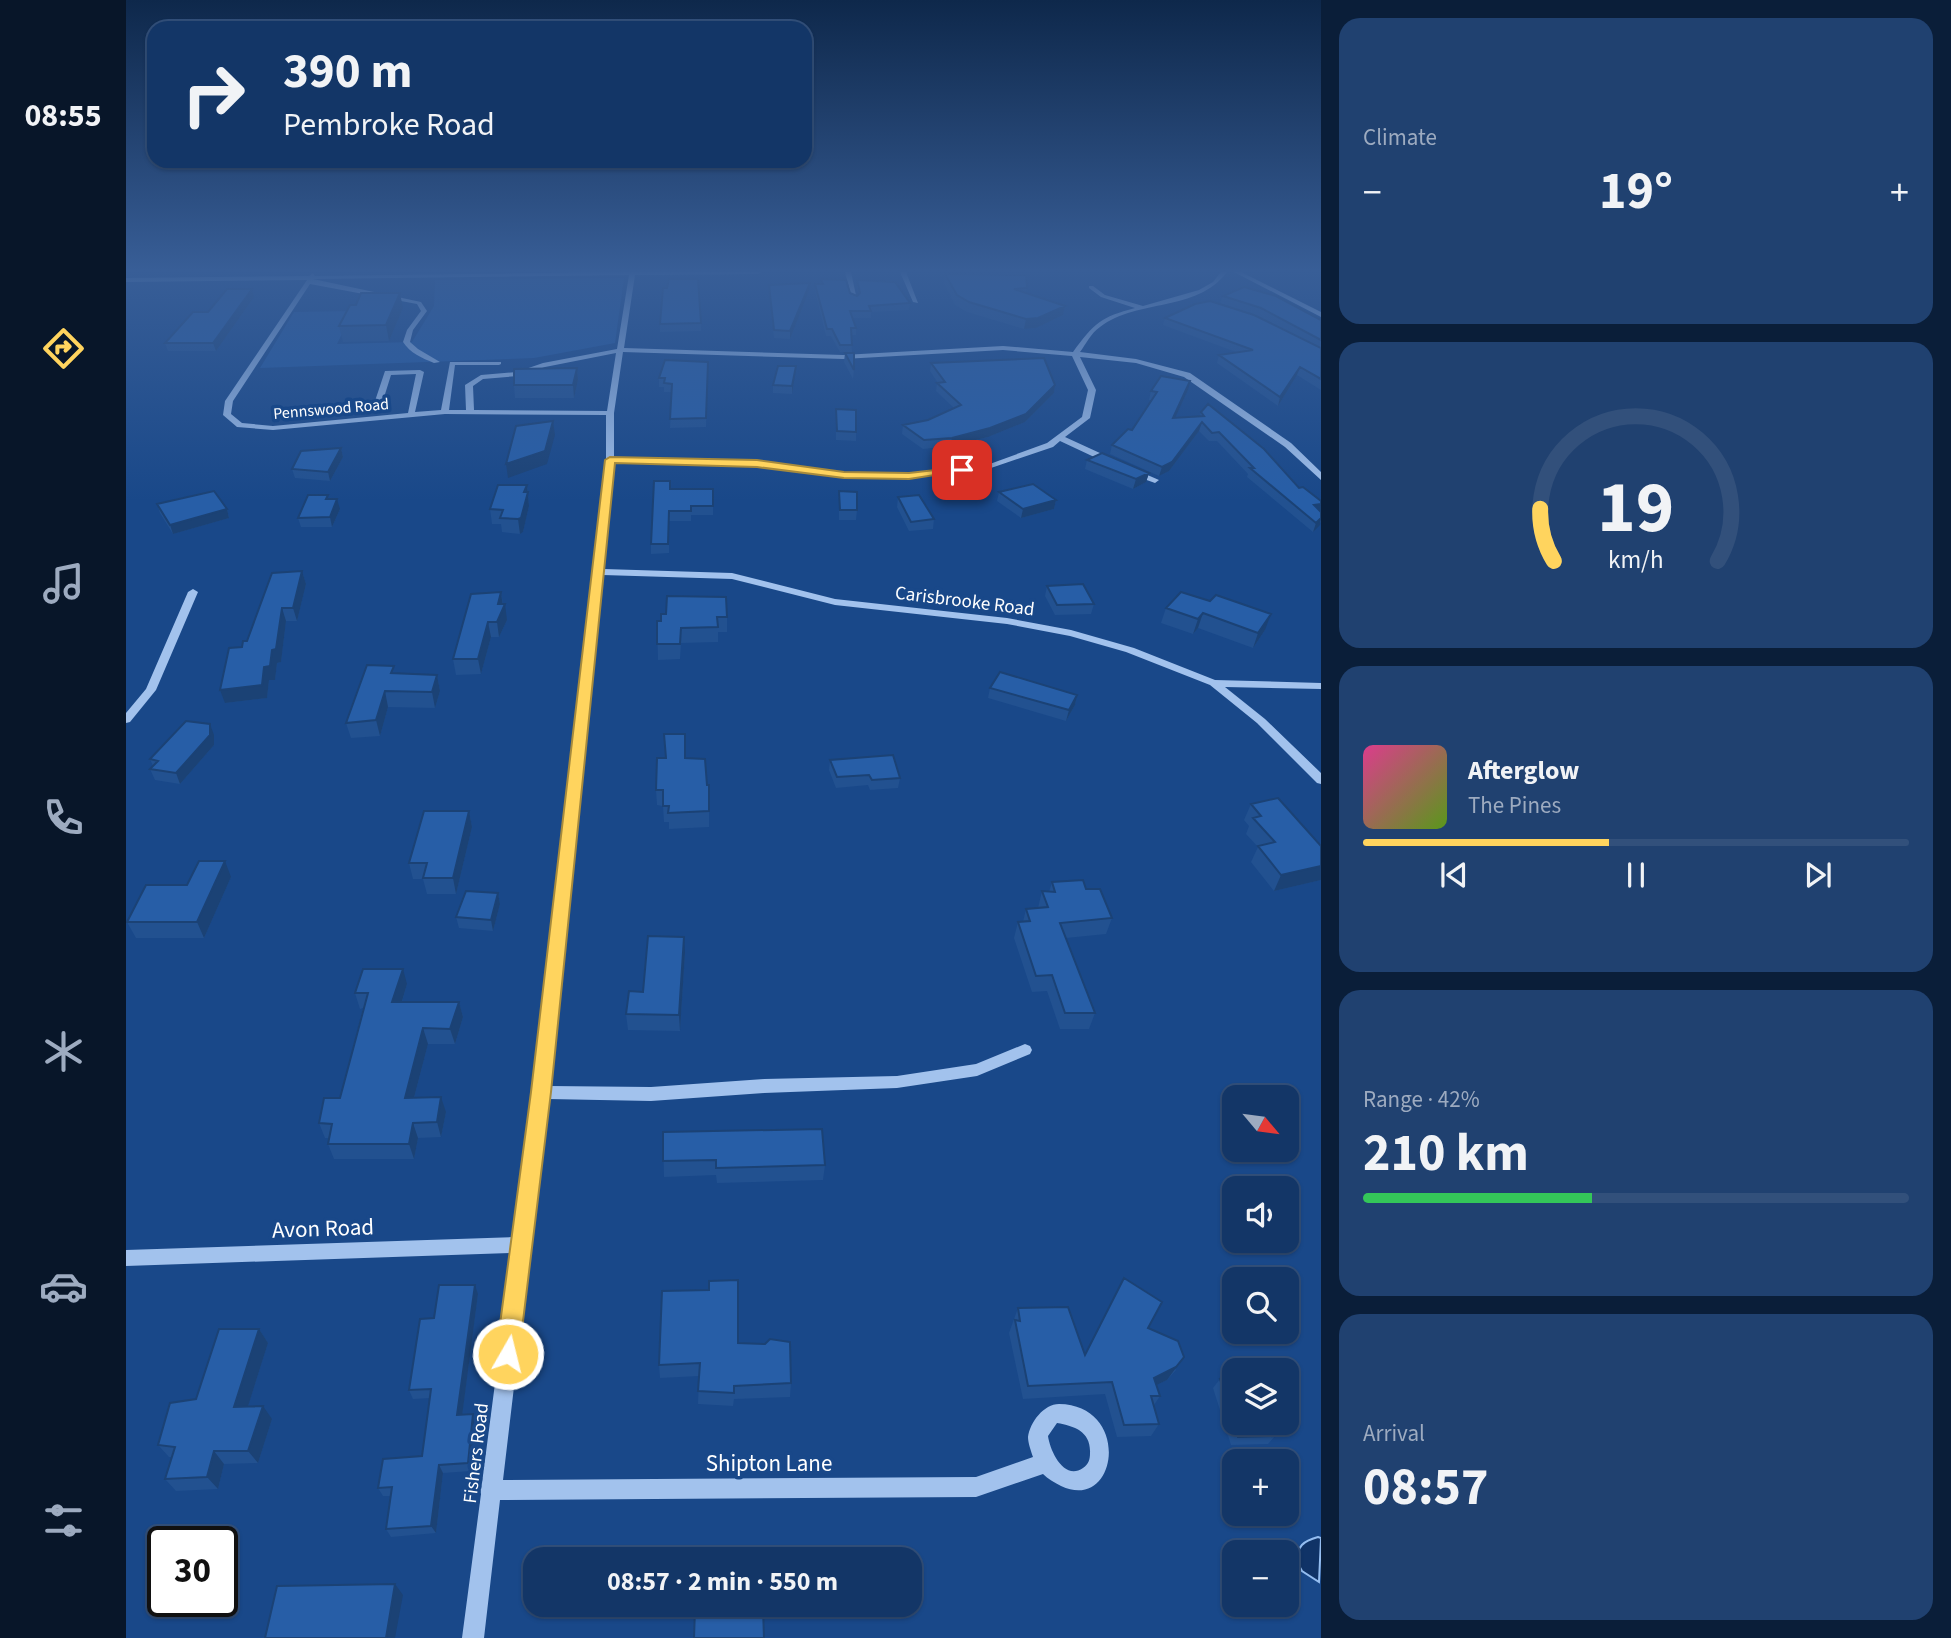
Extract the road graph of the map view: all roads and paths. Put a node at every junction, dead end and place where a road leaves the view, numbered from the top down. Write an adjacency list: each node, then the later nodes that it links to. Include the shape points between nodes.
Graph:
1 (264, 348): 16 (street, Pennswood Road, via 229,401 227,415 240,425 273,428)
2 (410, 348): 8 (street)
3 (995, 348): 6 (street, via 843,357)
4 (1008, 348): 7 (street)
5 (1079, 348): 7 (street)
6 (621, 350): 14 (street, via 475,379 469,385); 15 (street, Fishers Road)
7 (1075, 354): 17 (street, via 1093,390 1086,418); 21 (street, via 1136,361 1187,375 1288,445)
8 (436, 362): 9 (street); 11 (street)
9 (452, 363): 10 (street); 13 (street)
10 (499, 363)
11 (420, 372): 12 (street, via 388,373); 16 (street)
12 (377, 407)
13 (445, 412): 14 (street, Pennswood Road); 16 (street, Pennswood Road)
14 (470, 412): 15 (street, Pennswood Road)
15 (610, 413): 18 (street, Fishers Road)
16 (411, 415)
17 (1060, 438): 18 (street, via 988,467 909,476 844,475 757,464); 19 (street)
18 (610, 460): 23 (street, Fishers Road)
19 (1117, 464)
20 (1129, 470): 22 (street)
21 (1321, 477)
22 (1155, 480)
23 (599, 572): 25 (street, Carisbrooke Road, via 732,576 835,602 1007,621 1130,650); 30 (street, Fishers Road)
24 (193, 592): 27 (street, via 151,690)
25 (1214, 683): 26 (street, Carisbrooke Road); 28 (street)
26 (1321, 686)
27 (126, 720)
28 (1321, 780)
29 (1025, 1050): 30 (street, via 977,1070 897,1082 651,1094)
30 (541, 1092): 31 (street, Fishers Road)
31 (522, 1245): 32 (street, Avon Road); 34 (street, Fishers Road)
32 (126, 1258)
33 (1046, 1463): 34 (street, Shipton Lane, via 976,1487)
34 (489, 1490): 35 (street, Fishers Road)
35 (472, 1638)

